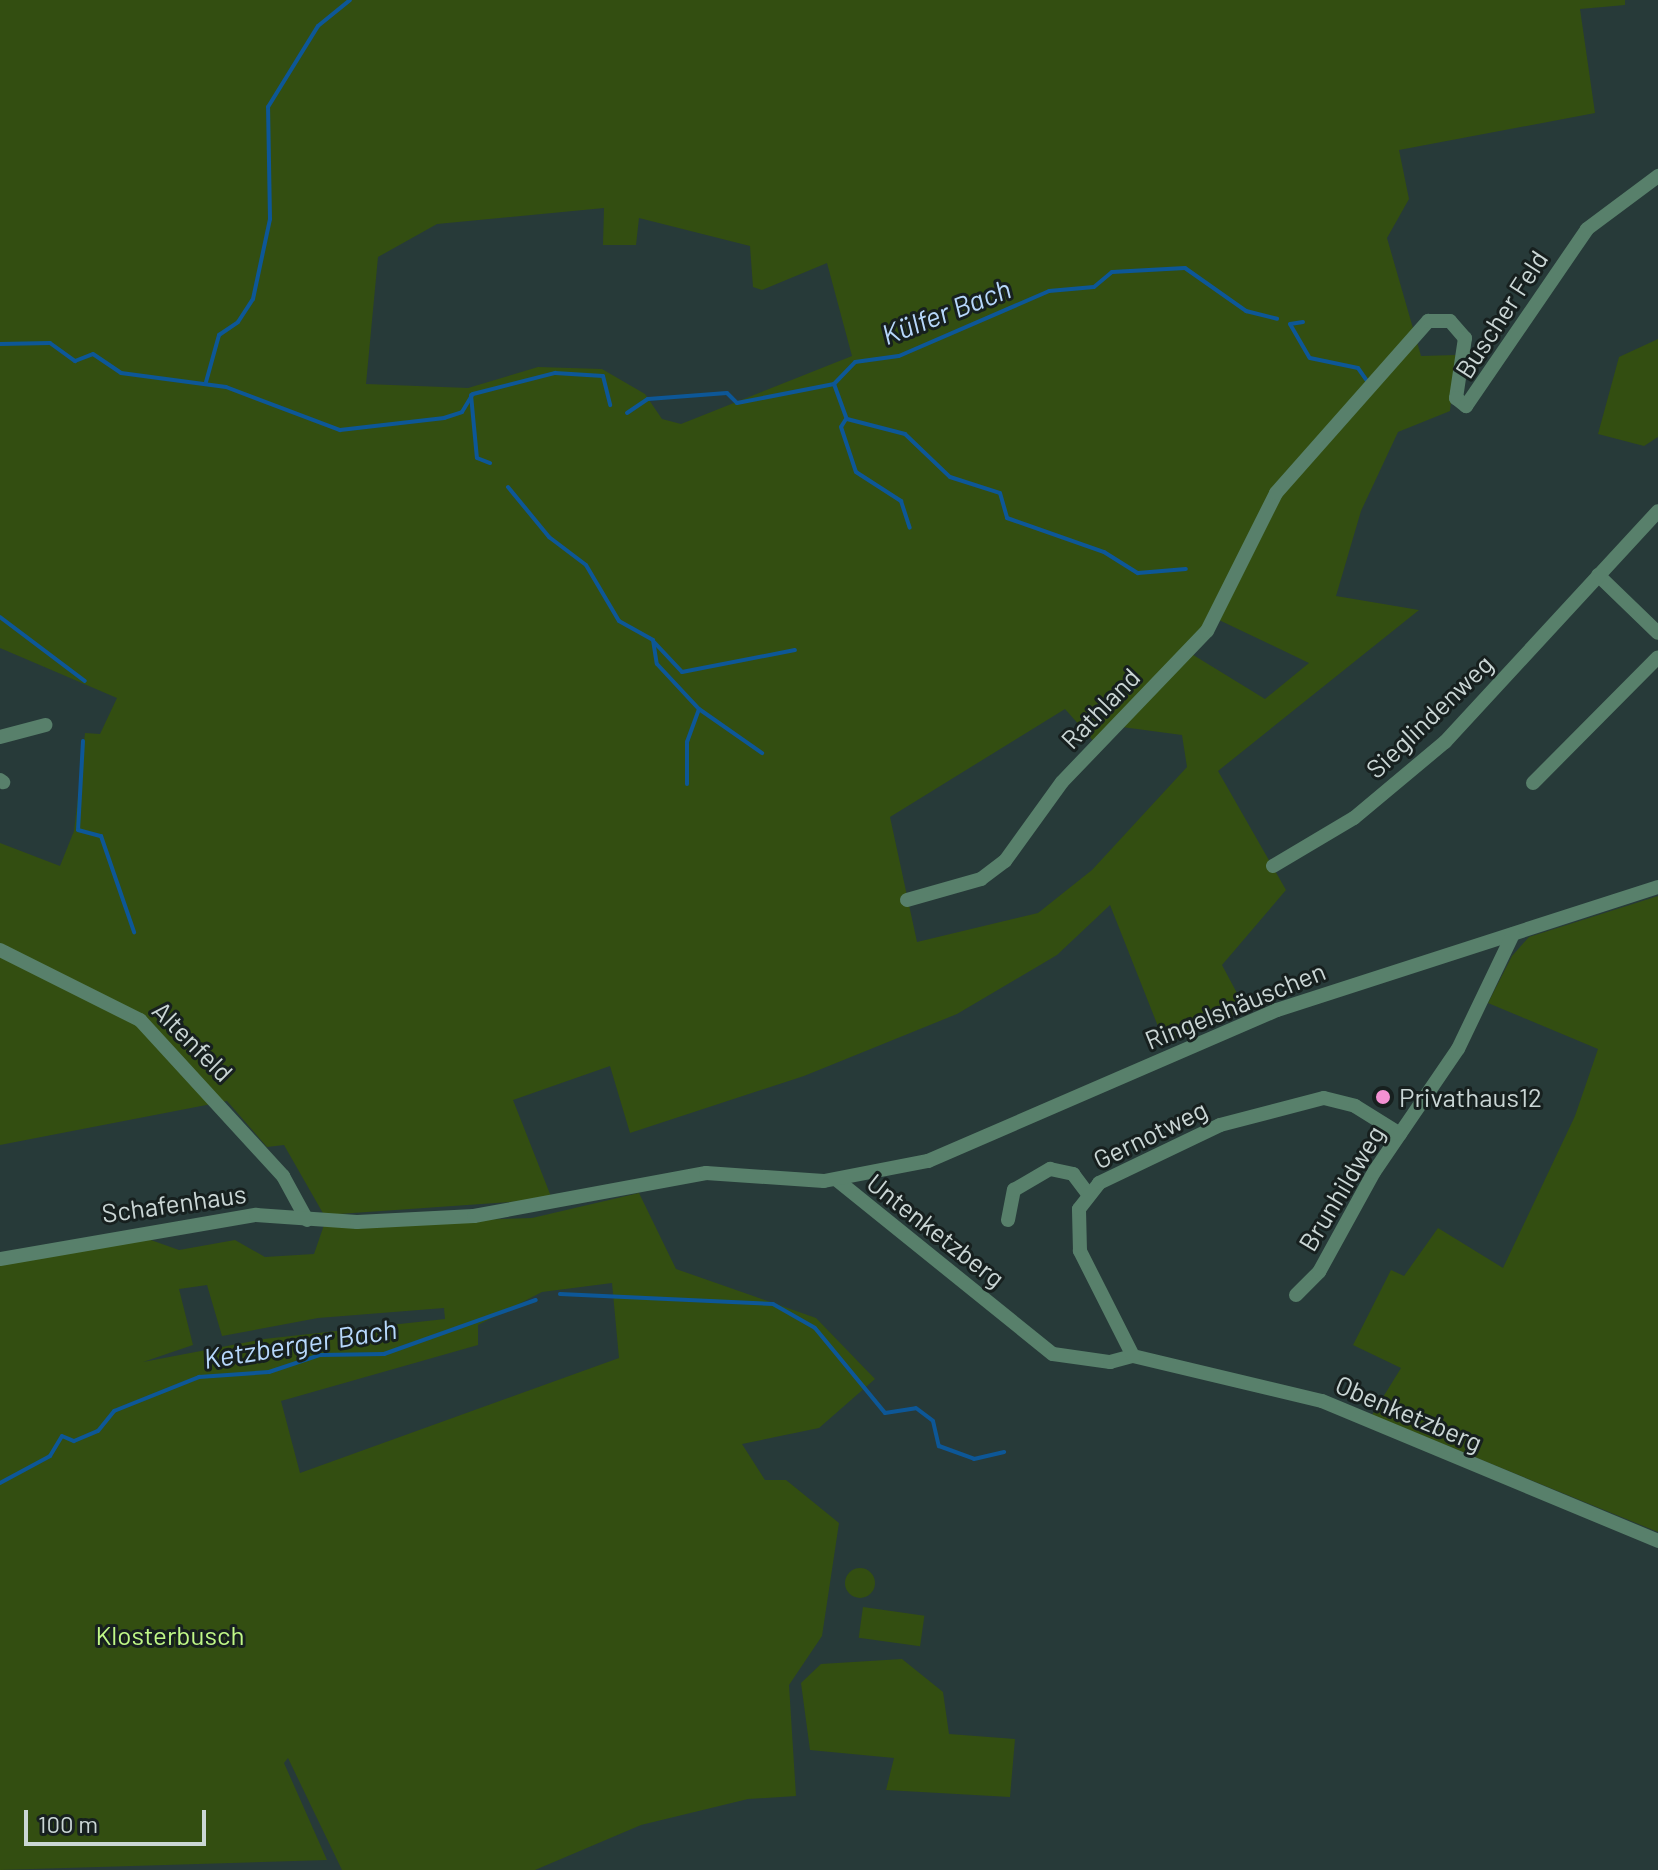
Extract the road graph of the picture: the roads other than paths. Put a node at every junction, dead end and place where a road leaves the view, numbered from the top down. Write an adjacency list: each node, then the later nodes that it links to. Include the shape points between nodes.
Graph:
1 (1658, 176): 2 (street, Buscher Feld, via 1587,229 1470,404 1456,398 1465,338 1450,321 1428,321)
2 (1276, 493): 12 (street, Rathland, via 1207,631 1062,782 1005,861 981,879)
3 (1658, 511): 4 (street, Sieglindenweg)
4 (1598, 575): 5 (street); 10 (street, Sieglindenweg, via 1412,772)
5 (1658, 633)
6 (1658, 657): 9 (street)
7 (45, 725): 8 (street)
8 (0, 737)
9 (1533, 783)
10 (1273, 866)
11 (1658, 887): 13 (street, Ringelshäuschen)
12 (907, 900)
13 (1513, 934): 15 (street, Brunhildweg, via 1458,1049); 16 (street, Ringelshäuschen, via 1277,1010 962,1149)
14 (0, 950): 18 (street, Altenfeld, via 140,1020 283,1176)
15 (1400, 1134): 17 (street, Gernotweg, via 1355,1106 1324,1098 1208,1130); 22 (street, Brunhildweg, via 1319,1272)
16 (837, 1180): 20 (street, Untenketzberg, via 716,1172 505,1213); 23 (street, Untenketzberg, via 1053,1354 1110,1362)
17 (1088, 1194): 19 (street, via 1073,1174 1050,1169 1014,1190); 23 (street, Gernotweg, via 1077,1223 1080,1251)
18 (307, 1220): 20 (street, Schafenhaus); 21 (street, Schafenhaus, via 256,1215)
19 (1008, 1220)
20 (357, 1222)
21 (0, 1259)
22 (1296, 1295)
23 (1133, 1356): 24 (street, Obenketzberg, via 1322,1401)
24 (1658, 1541)

